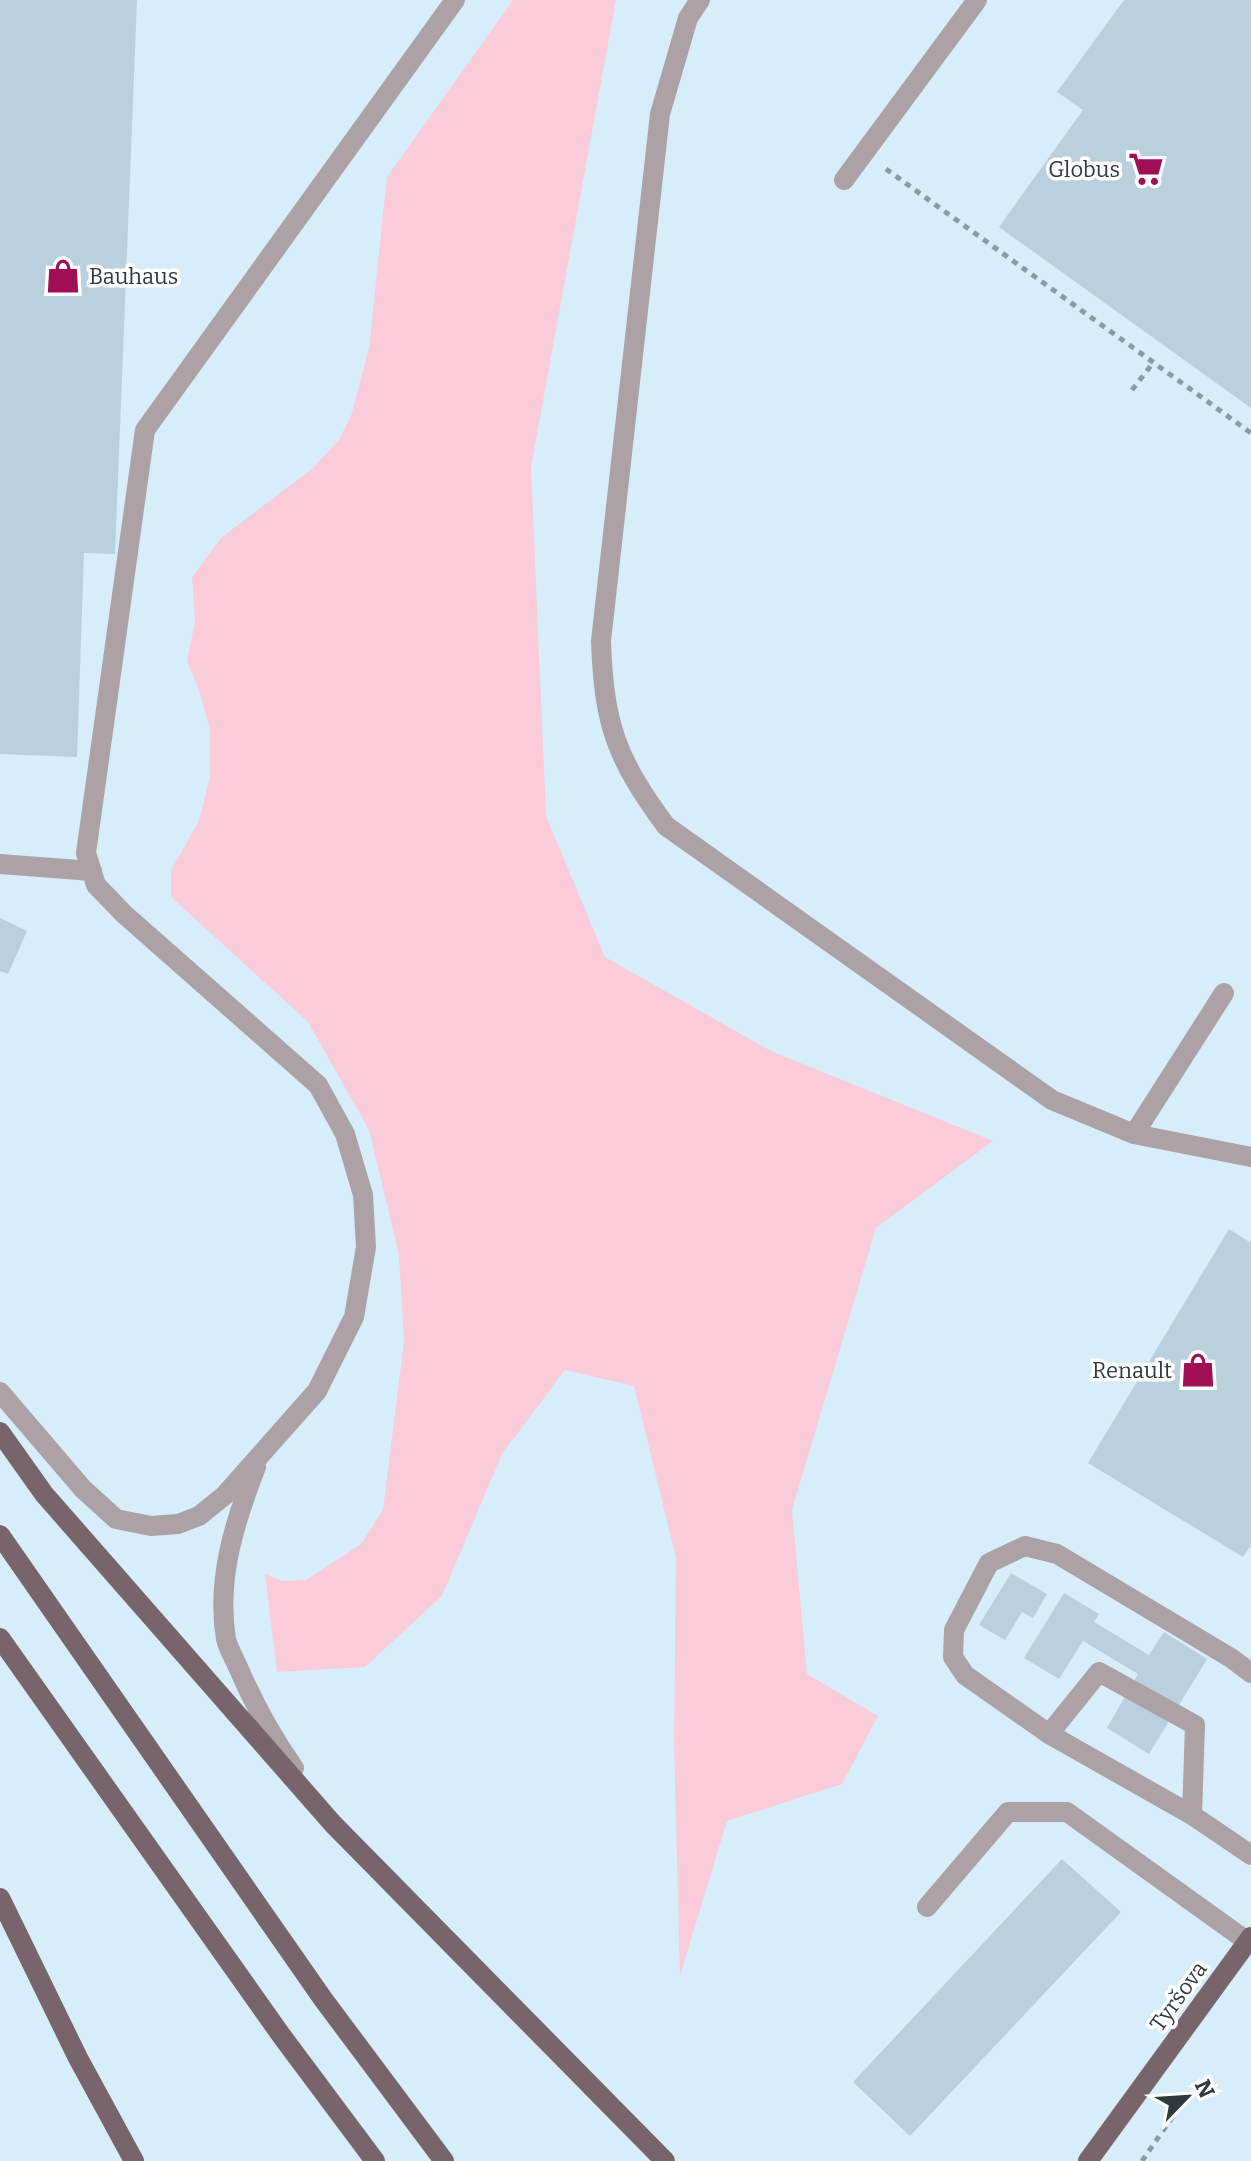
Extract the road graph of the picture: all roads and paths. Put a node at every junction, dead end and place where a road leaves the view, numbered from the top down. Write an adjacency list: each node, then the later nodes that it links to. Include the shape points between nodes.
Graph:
1 (455, 0): 10 (street, via 145,430 86,853)
2 (700, 0): 12 (street, via 688,18 660,114 606,594 602,677 617,747 666,826 1052,1100)
3 (977, 0): 4 (street)
4 (864, 153): 5 (street); 6 (path)
5 (844, 180)
6 (1153, 363): 7 (path); 8 (path)
7 (1132, 390)
8 (1251, 433)
9 (0, 864): 10 (street)
10 (92, 871): 16 (street, via 96,885 124,914 318,1085 345,1134 363,1195 366,1247 354,1317 317,1391)
11 (1224, 993): 12 (street)
12 (1134, 1134): 13 (street)
13 (1251, 1157)
14 (0, 1392): 16 (street, via 83,1489 116,1519 151,1526 199,1516 225,1495)
15 (0, 1432): 22 (main road, via 44,1494)
16 (263, 1449): 22 (street, via 236,1517 223,1588 227,1641 279,1747)
17 (0, 1535): 30 (main road, via 323,1999)
18 (0, 1638): 29 (main road)
19 (1251, 1673): 20 (street, via 1057,1554 1025,1546 989,1563 954,1630 953,1657 965,1675)
20 (1049, 1734): 21 (street); 21 (street, via 1099,1672 1195,1725)
21 (1192, 1815): 23 (street)
22 (333, 1824): 31 (main road)
23 (1251, 1855)
24 (0, 1898): 28 (main road)
25 (927, 1907): 26 (street, via 1008,1812 1067,1812)
26 (1250, 1940): 32 (main road, Tyršova)
27 (1180, 2106): 33 (path)
28 (134, 2161)
29 (375, 2161)
30 (444, 2161)
31 (665, 2161)
32 (1088, 2161)
33 (1142, 2161)

